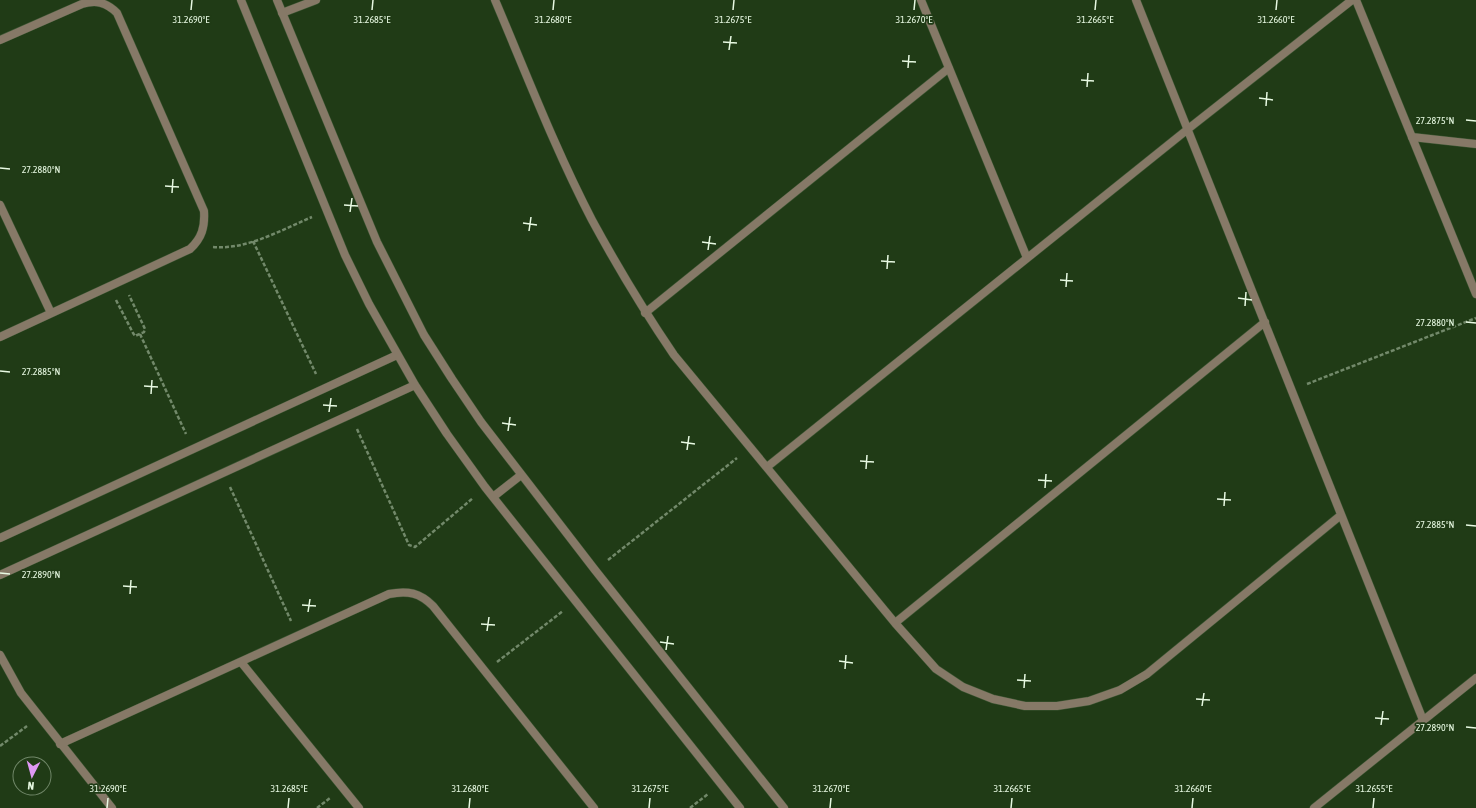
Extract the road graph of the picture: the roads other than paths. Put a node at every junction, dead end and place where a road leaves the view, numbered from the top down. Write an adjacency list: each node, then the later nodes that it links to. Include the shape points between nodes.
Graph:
1 (241, 0): 22 (street, via 345,255)
2 (277, 0): 9 (street)
3 (316, 0): 9 (street)
4 (495, 0): 19 (street, via 576,186)
5 (921, 0): 11 (street)
6 (1136, 0): 12 (street)
7 (1352, 0): 12 (street)
8 (1356, 0): 13 (street)
9 (282, 14): 25 (street, via 377,242 400,289 424,335 452,379)
10 (0, 40): 18 (street, via 91,1 105,4 116,13 204,211 198,242 190,249)
11 (949, 68): 16 (street); 19 (street)
12 (1188, 129): 16 (street); 20 (street)
13 (1412, 138): 14 (street); 17 (street)
14 (1476, 144)
15 (0, 205): 18 (street)
16 (1027, 258): 24 (street)
17 (1476, 294)
18 (51, 313): 21 (street)
19 (645, 313): 24 (street, via 674,354)
20 (1265, 322): 27 (street); 30 (street)
21 (0, 336)
22 (397, 355): 23 (street); 28 (street)
23 (415, 385): 26 (street); 29 (street)
24 (767, 467): 30 (street)
25 (521, 475): 26 (street); 40 (street)
26 (493, 497): 39 (street)
27 (1341, 515): 30 (street, via 1147,674 1120,690 1089,701 1057,706 1025,706 993,699 963,687 936,669); 34 (street)
28 (0, 538)
29 (0, 575)
30 (895, 623)
31 (0, 655): 35 (street, via 20,692)
32 (241, 662): 35 (street); 37 (street); 38 (street, via 389,594 414,593 425,598 433,606)
33 (1476, 678): 34 (street)
34 (1423, 720): 41 (street)
35 (60, 744): 36 (street)
36 (112, 808)
37 (359, 808)
38 (594, 808)
39 (740, 808)
40 (784, 808)
41 (1314, 808)

